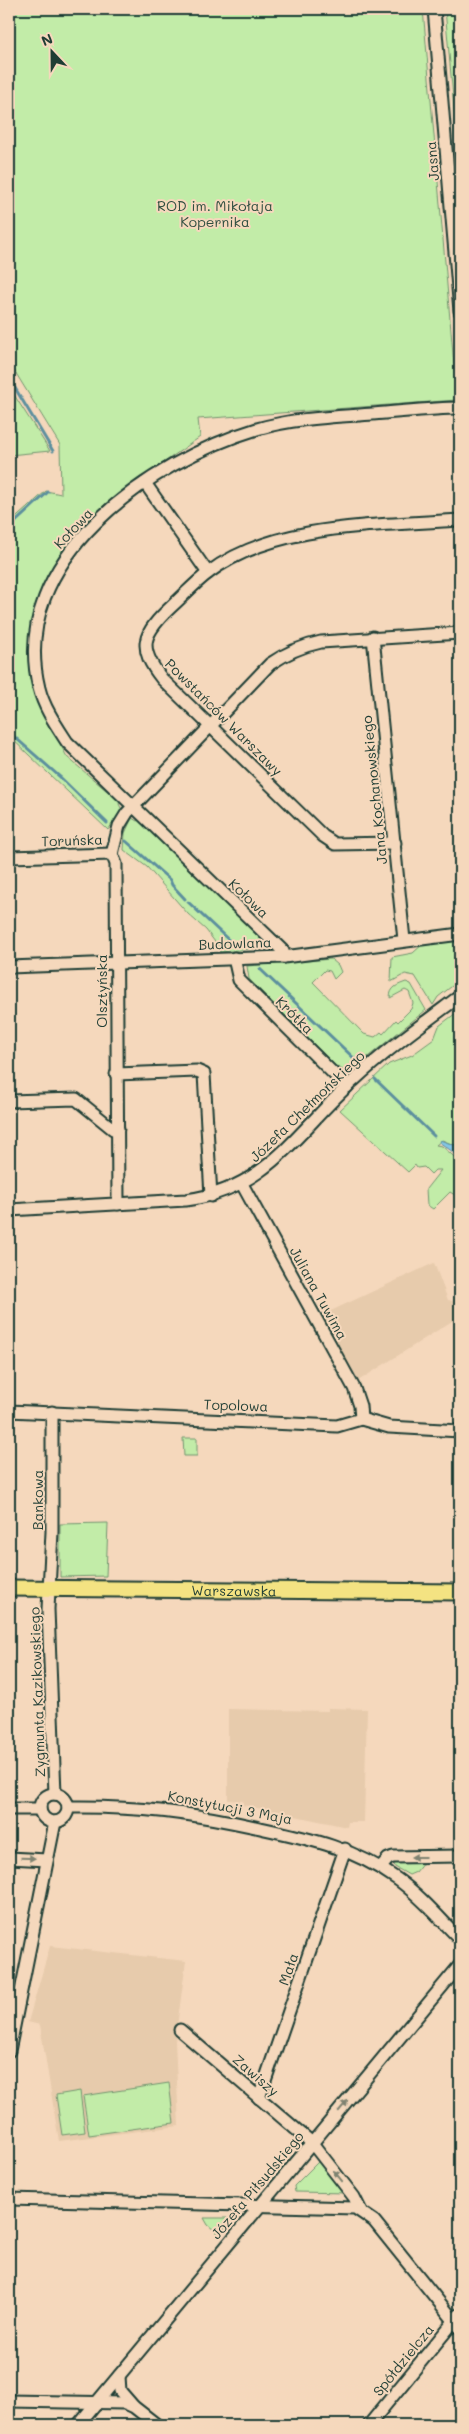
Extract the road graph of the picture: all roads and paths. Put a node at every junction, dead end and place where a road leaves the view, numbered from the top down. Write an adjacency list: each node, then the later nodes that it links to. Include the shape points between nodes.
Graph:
1 (434, 9): 2 (street, Jasna)
2 (460, 311)
3 (460, 408): 4 (street, Kołowa, via 281,423 216,444)
4 (145, 483): 6 (street); 10 (street, Kołowa, via 100,519 67,554 46,596 36,639 39,687 55,723 80,756)
5 (460, 520): 6 (street, Powstańców Warszawy, via 290,536 256,547)
6 (208, 573): 9 (street, Powstańców Warszawy, via 153,627 145,649 148,660 162,679)
7 (460, 633): 8 (street, Toruńska)
8 (373, 637): 9 (street, Toruńska, via 321,642 293,650 270,664); 11 (street, Jana Kochanowskiego)
9 (210, 726): 10 (street, Toruńska); 11 (street, Powstańców Warszawy, via 335,844)
10 (133, 807): 12 (street, Toruńska, via 119,826); 16 (street, Kołowa, via 283,952)
11 (395, 843): 15 (street, Jana Kochanowskiego)
12 (112, 854): 13 (street, Toruńska); 18 (street, Olsztyńska, via 116,864)
13 (9, 857)
14 (460, 934): 15 (street, Budowlana)
15 (404, 940): 16 (street, Budowlana)
16 (284, 957): 17 (street, Budowlana)
17 (234, 958): 18 (street, Budowlana); 22 (street, Krótka, via 239,980)
18 (116, 963): 19 (street, Budowlana); 21 (street, Olsztyńska)
19 (9, 967)
20 (460, 996): 22 (street, Józefa Chełmońskiego)
21 (116, 1074): 24 (street, Olsztyńska); 26 (street, via 197,1071 204,1074)
22 (347, 1086): 25 (street, Józefa Chełmońskiego, via 271,1163)
23 (9, 1101): 24 (street, via 76,1099 113,1129)
24 (118, 1129): 27 (street, Olsztyńska)
25 (242, 1184): 26 (street, Józefa Chełmońskiego); 31 (street, Juliana Tuwima, via 354,1388)
26 (211, 1196): 27 (street, Józefa Chełmońskiego)
27 (118, 1204): 28 (street, Józefa Chełmońskiego)
28 (9, 1210)
29 (9, 1411): 30 (street, Topolowa)
30 (52, 1412): 31 (street, Topolowa, via 337,1426); 34 (street, Bankowa)
31 (361, 1419): 32 (street, via 389,1427)
32 (460, 1431)
33 (9, 1588): 34 (main road, Warszawska)
34 (49, 1588): 35 (main road, Warszawska); 36 (street, Zygmunta Kazikowskiego)
35 (460, 1592)
36 (55, 1794): 37 (street, via 65,1799); 39 (street, via 45,1797)
37 (68, 1807): 40 (street, via 66,1815); 41 (street, Konstytucji 3 Maja, via 146,1808 191,1813 315,1839)
38 (9, 1809): 39 (street)
39 (40, 1809): 40 (street, via 46,1820)
40 (55, 1822): 44 (street)
41 (345, 1849): 45 (street, Konstytucji 3 Maja); 51 (street, Mała)
42 (460, 1856): 45 (street, one-way to 45, via 393,1857)
43 (9, 1858): 44 (street, one-way to 44)
44 (46, 1860): 48 (street)
45 (380, 1868): 46 (street, Konstytucji 3 Maja, via 420,1898)
46 (460, 1939)
47 (460, 1965): 52 (street, Józefa Piłsudskiego, one-way to 47)
48 (13, 2012): 50 (street)
49 (180, 2030): 51 (street, Zawiszy)
50 (9, 2051)
51 (259, 2098): 52 (street, Zawiszy)
52 (312, 2143): 54 (street, Józefa Piłsudskiego); 55 (street, Zawiszy, one-way to 52, via 354,2196)
53 (9, 2199): 54 (street)
54 (262, 2204): 55 (street, via 347,2207); 57 (street, Józefa Piłsudskiego)
55 (361, 2211): 56 (street, via 374,2221)
56 (458, 2321): 63 (street, Spółdzielcza)
57 (119, 2376): 59 (street, Józefa Piłsudskiego); 60 (street, via 120,2391)
58 (9, 2401): 59 (street)
59 (96, 2403): 60 (street, via 125,2402); 61 (street, Józefa Piłsudskiego)
60 (134, 2407): 62 (street)
61 (78, 2425)
62 (157, 2425)
63 (369, 2425)

